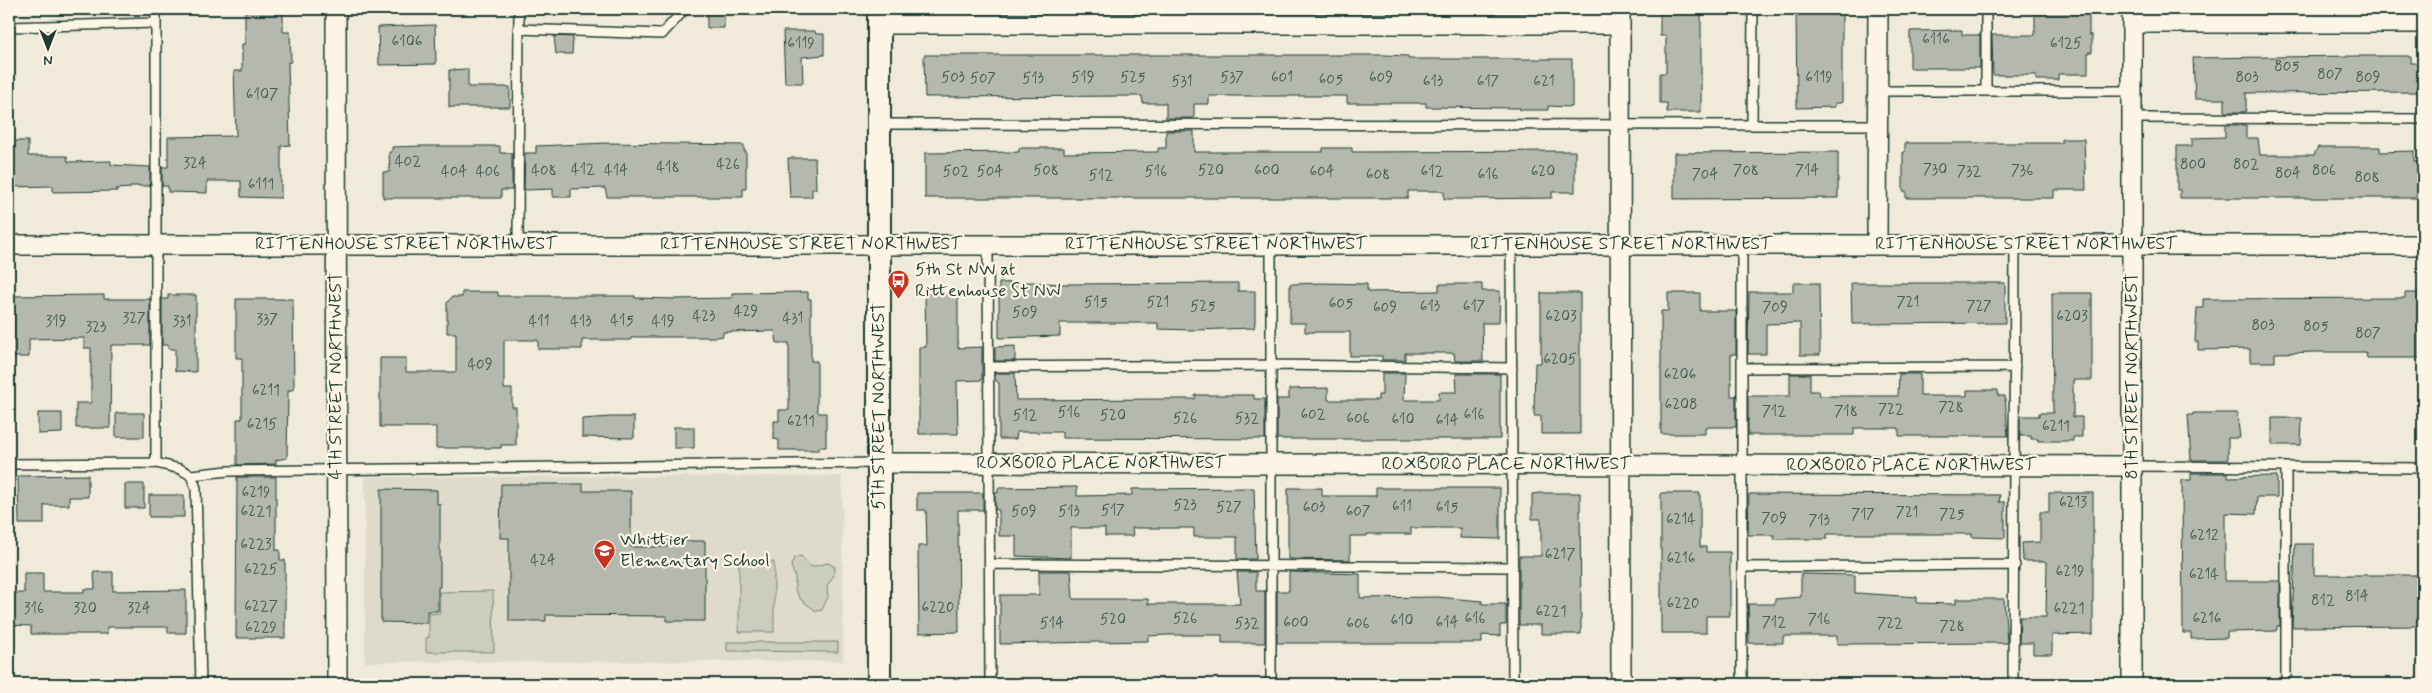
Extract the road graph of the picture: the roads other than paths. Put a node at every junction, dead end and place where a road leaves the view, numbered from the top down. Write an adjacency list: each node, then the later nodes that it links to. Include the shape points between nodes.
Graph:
1 (156, 9): 11 (lane)
2 (336, 9): 24 (street, 4TH STREET NORTHWEST)
3 (519, 9): 14 (lane)
4 (685, 9): 14 (lane, via 662,34)
5 (1752, 9): 22 (lane)
6 (1878, 9): 16 (street)
7 (1986, 9): 15 (lane)
8 (879, 16): 10 (street); 20 (street, 5TH STREET NORTHWEST)
9 (2132, 16): 12 (street); 17 (street, 8TH STREET NORTHWEST)
10 (1620, 17): 21 (street)
11 (156, 23): 13 (lane); 36 (lane)
12 (2423, 23)
13 (9, 26)
14 (518, 29): 25 (lane)
15 (1986, 90): 16 (lane); 17 (lane)
16 (1877, 91): 23 (street)
17 (2132, 91): 18 (street, 8TH STREET NORTHWEST)
18 (2132, 118): 19 (lane); 34 (street, 8TH STREET NORTHWEST)
19 (2423, 119)
20 (879, 124): 21 (lane); 26 (street, 5TH STREET NORTHWEST)
21 (1621, 124): 22 (lane); 30 (street)
22 (1752, 125): 23 (lane)
23 (1877, 125): 32 (street)
24 (336, 244): 25 (street, RITTENHOUSE STREET NORTHWEST); 36 (street, RITTENHOUSE STREET NORTHWEST); 55 (street, 4TH STREET NORTHWEST)
25 (518, 244): 26 (street, RITTENHOUSE STREET NORTHWEST)
26 (879, 244): 27 (street, RITTENHOUSE STREET NORTHWEST); 44 (street, 5TH STREET NORTHWEST)
27 (988, 244): 28 (street, RITTENHOUSE STREET NORTHWEST); 39 (lane)
28 (1271, 244): 29 (street, RITTENHOUSE STREET NORTHWEST); 38 (lane)
29 (1511, 244): 30 (street, RITTENHOUSE STREET NORTHWEST); 41 (lane)
30 (1620, 244): 31 (street, RITTENHOUSE STREET NORTHWEST); 49 (street)
31 (1742, 244): 32 (street, RITTENHOUSE STREET NORTHWEST); 42 (lane)
32 (1877, 244): 33 (street, RITTENHOUSE STREET NORTHWEST)
33 (2015, 244): 34 (street, RITTENHOUSE STREET NORTHWEST); 40 (lane)
34 (2132, 244): 37 (street, RITTENHOUSE STREET NORTHWEST); 52 (street, 8TH STREET NORTHWEST)
35 (9, 245): 36 (street, RITTENHOUSE STREET NORTHWEST)
36 (156, 245): 43 (lane)
37 (2423, 245)
38 (1270, 365): 39 (lane); 41 (lane); 47 (lane)
39 (989, 366): 45 (lane)
40 (2015, 367): 42 (lane); 51 (lane)
41 (1512, 368): 48 (lane)
42 (1742, 368): 50 (lane)
43 (156, 463): 46 (lane); 56 (lane)
44 (879, 463): 45 (street, ROXBORO PLACE NORTHWEST); 55 (lane); 64 (street, 5TH STREET NORTHWEST)
45 (990, 463): 47 (street, ROXBORO PLACE NORTHWEST); 57 (lane)
46 (9, 464)
47 (1269, 464): 48 (street, ROXBORO PLACE NORTHWEST); 59 (lane)
48 (1513, 464): 49 (street, ROXBORO PLACE NORTHWEST); 60 (lane)
49 (1620, 464): 50 (street, ROXBORO PLACE NORTHWEST); 68 (street)
50 (1742, 465): 51 (street, ROXBORO PLACE NORTHWEST); 61 (lane)
51 (2014, 465): 52 (street, ROXBORO PLACE NORTHWEST); 58 (lane)
52 (2132, 466): 53 (lane); 71 (street, 8TH STREET NORTHWEST)
53 (2286, 467): 54 (lane); 72 (lane)
54 (2423, 468)
55 (336, 470): 56 (lane, via 228,471); 63 (street, 4TH STREET NORTHWEST)
56 (191, 475): 62 (lane, via 196,488)
57 (990, 564): 59 (lane); 65 (lane)
58 (2015, 565): 61 (lane); 70 (lane)
59 (1270, 567): 60 (lane); 66 (lane)
60 (1513, 567): 67 (lane)
61 (1742, 567): 69 (lane)
62 (201, 684)
63 (337, 684)
64 (879, 684)
65 (990, 684)
66 (1271, 684)
67 (1513, 684)
68 (1621, 684)
69 (1742, 684)
70 (2014, 684)
71 (2132, 684)
72 (2286, 684)

